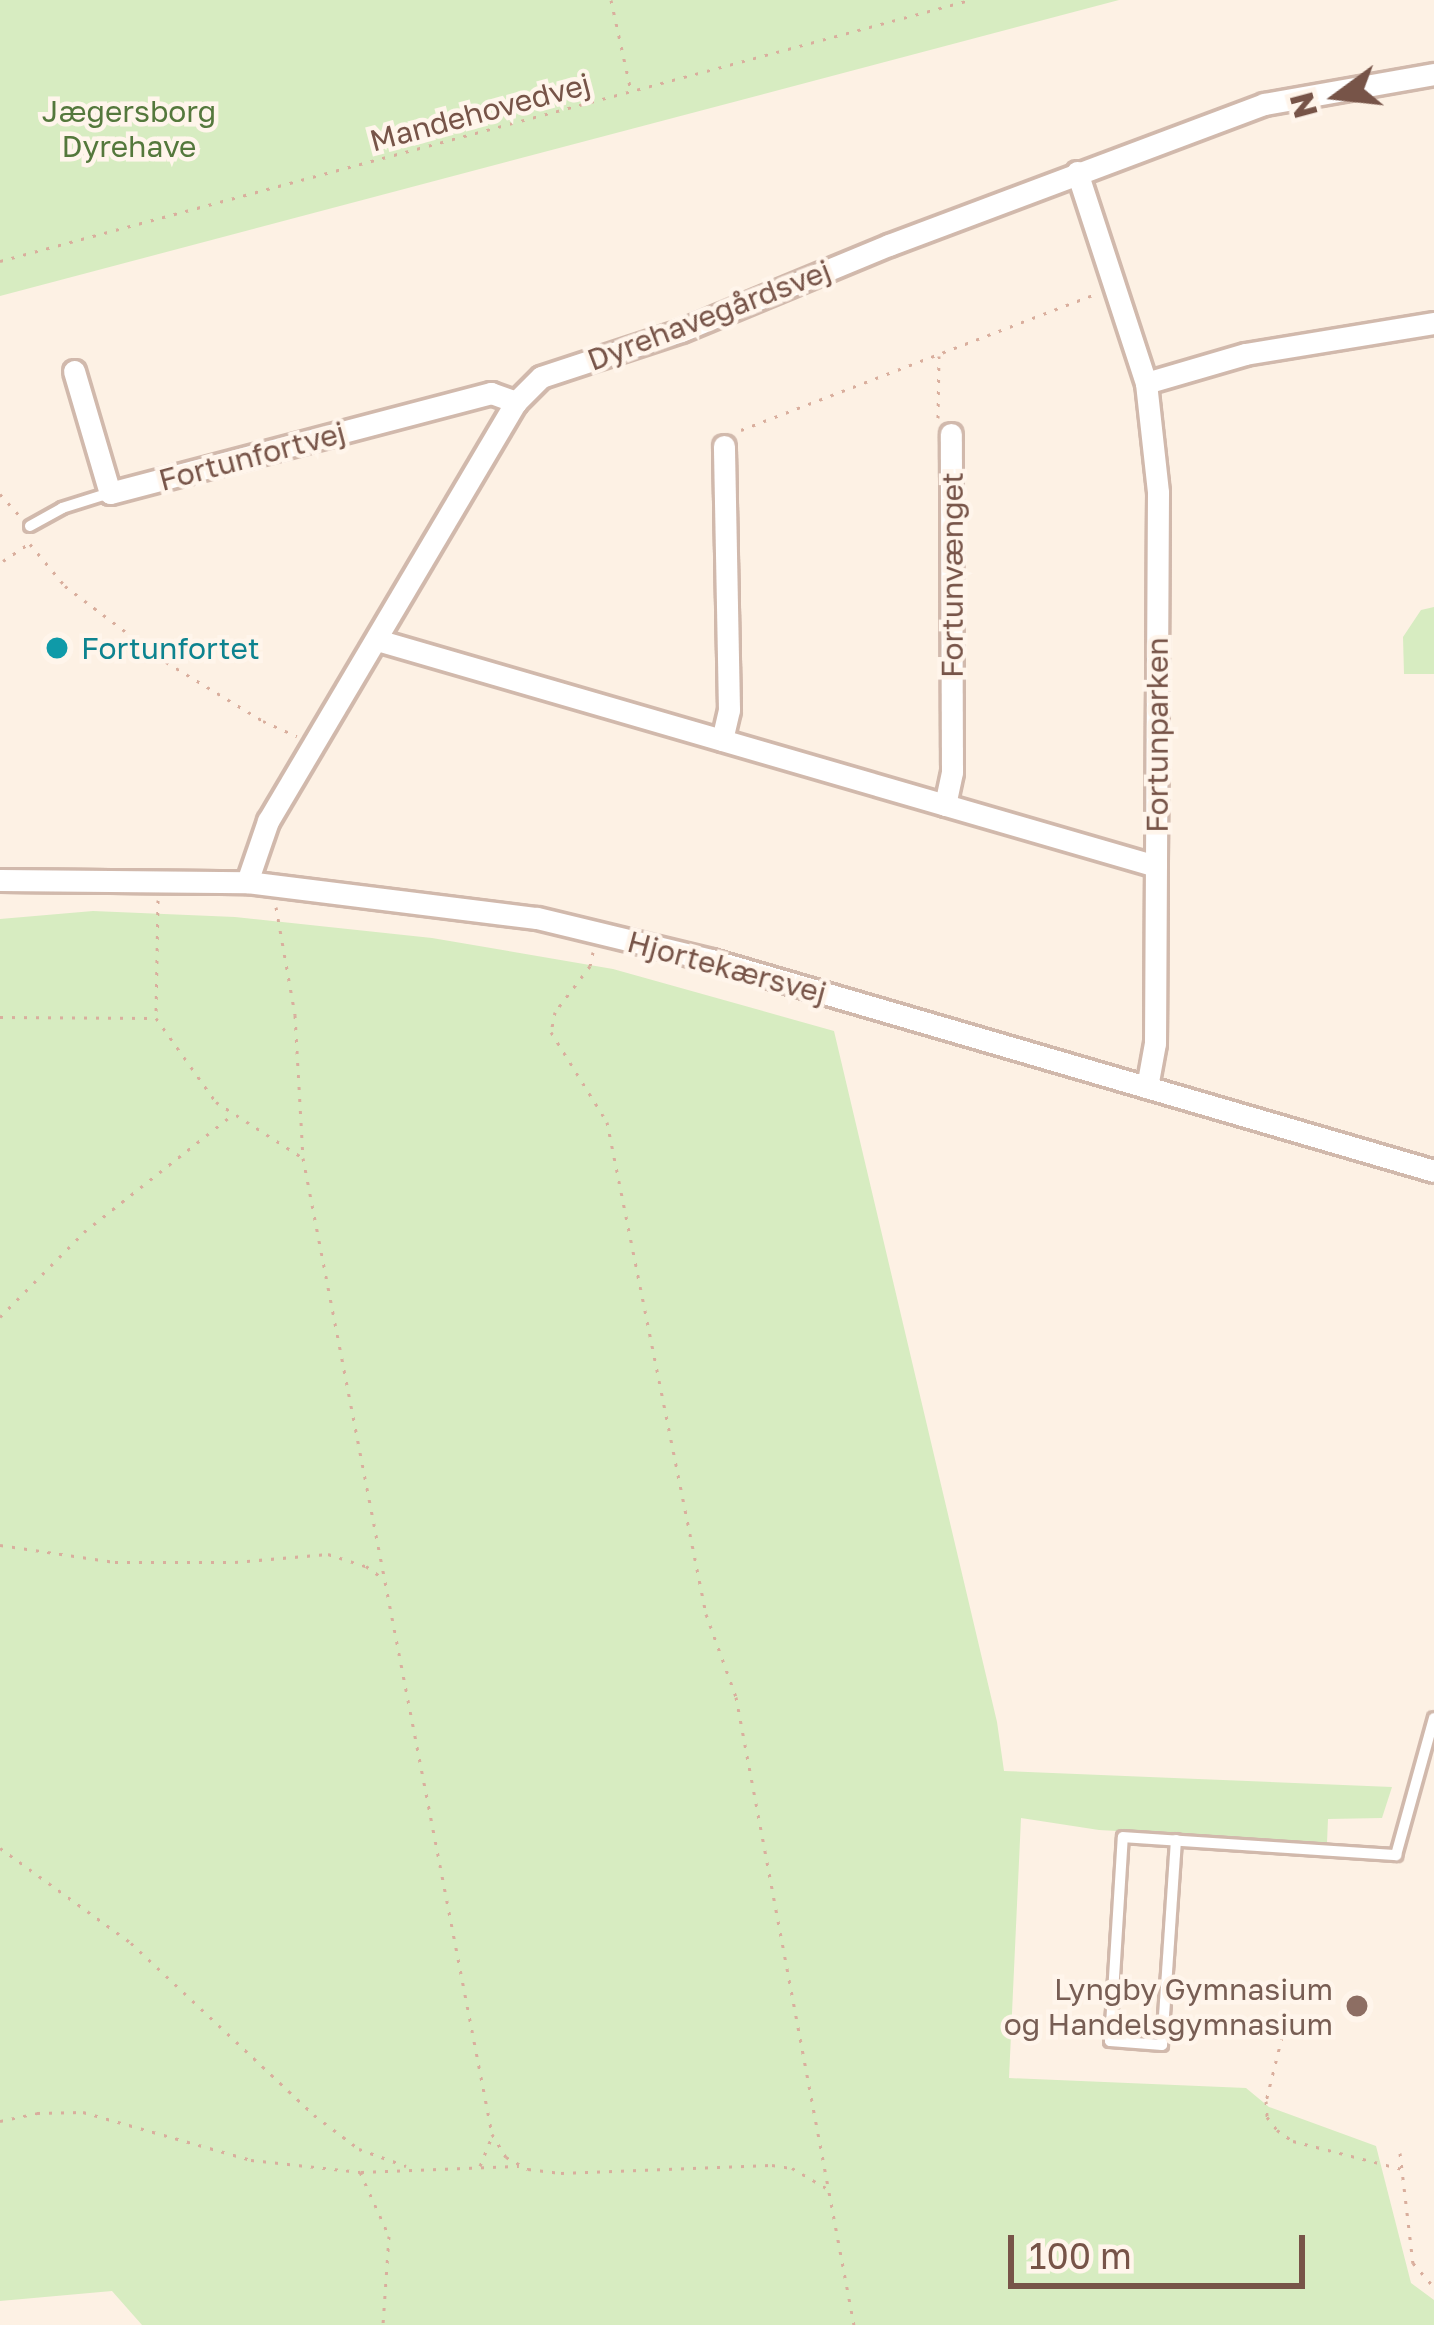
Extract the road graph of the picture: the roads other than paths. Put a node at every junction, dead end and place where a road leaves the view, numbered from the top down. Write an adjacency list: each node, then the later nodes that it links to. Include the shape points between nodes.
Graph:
1 (1434, 74): 2 (street, Dyrehavegårdsvej, via 1264,104)
2 (1077, 172): 5 (street, Fortunparken); 6 (street, Dyrehavegårdsvej, via 681,331 542,377)
3 (1434, 322): 5 (street, via 1245,354)
4 (74, 371): 9 (street)
5 (1146, 383): 14 (street, Fortunparken, via 1158,491)
6 (516, 402): 9 (street, Fortunfortvej, via 491,393); 11 (street, Dyrehavegårdsvej)
7 (951, 434): 13 (street, Fortunvænget, via 952,772)
8 (724, 446): 12 (street, via 729,710)
9 (110, 494): 10 (lane)
10 (30, 526)
11 (377, 640): 12 (street); 16 (street, Dyrehavegårdsvej, via 268,821)
12 (722, 740): 13 (street)
13 (945, 805): 14 (street)
14 (1156, 866): 17 (street, Fortunparken, via 1155,1043)
15 (0, 880): 16 (street, Hjortekærsvej)
16 (247, 881): 17 (street, Hjortekærsvej, via 385,895 597,933)
17 (1147, 1087): 18 (street, Hjortekærsvej)
18 (1434, 1171)
19 (1434, 1718): 20 (lane, via 1396,1855)
20 (1175, 1840): 20 (lane, via 1162,2045 1109,2041 1123,1837)

